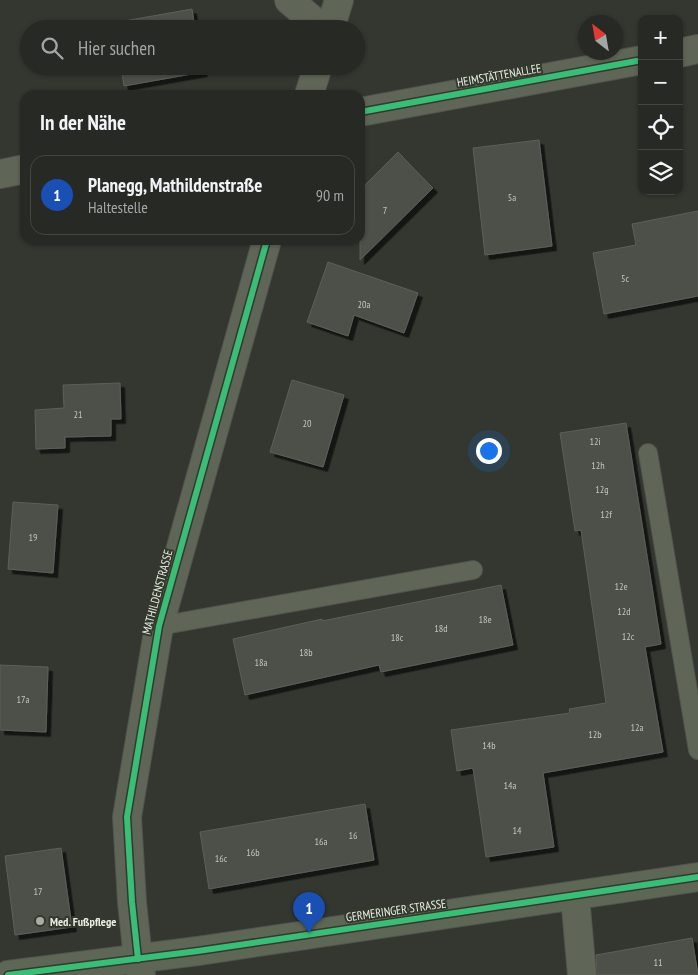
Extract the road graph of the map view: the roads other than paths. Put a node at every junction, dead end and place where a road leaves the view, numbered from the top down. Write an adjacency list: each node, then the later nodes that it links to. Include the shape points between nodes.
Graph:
1 (289, 0): 3 (street)
2 (339, 0): 4 (street)
3 (312, 20)
4 (333, 20)
5 (698, 49): 6 (street)
6 (683, 52)
7 (638, 61): 10 (street, HEIMSTÄTTENALLEE)
8 (315, 75): 9 (street)
9 (311, 90)
10 (365, 111)
11 (20, 170): 12 (street)
12 (0, 174)
13 (266, 245): 16 (street, MATHILDENSTRASSE)
14 (648, 453): 17 (lane)
15 (473, 570): 16 (lane)
16 (159, 626): 20 (street, MATHILDENSTRASSE, via 127,817)
17 (698, 750)
18 (698, 877): 19 (main road, GERMERINGER STRASSE)
19 (575, 896): 20 (main road, GERMERINGER STRASSE); 22 (street)
20 (139, 967): 21 (main road, GERMERINGER STRASSE)
21 (8, 975)
22 (582, 975)

